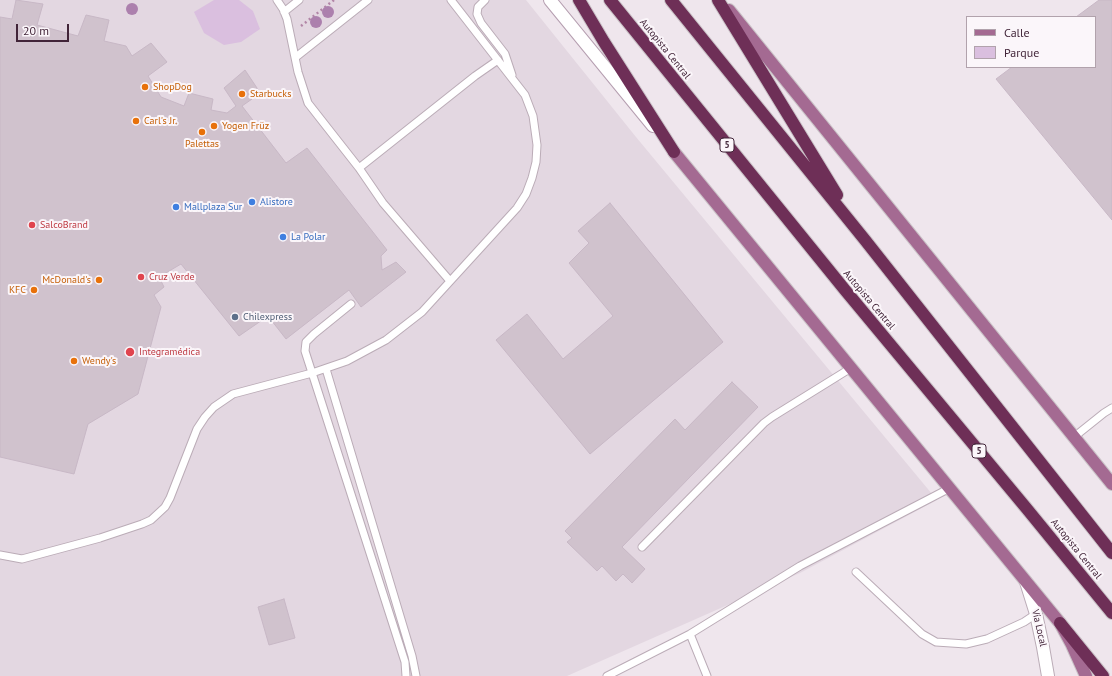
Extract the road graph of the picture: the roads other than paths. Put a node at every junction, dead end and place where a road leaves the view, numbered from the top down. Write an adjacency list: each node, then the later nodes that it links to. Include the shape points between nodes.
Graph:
1 (277, 0): 11 (lane)
2 (299, 0): 11 (lane)
3 (368, 0): 12 (lane)
4 (451, 0): 13 (lane)
5 (485, 0): 14 (lane, via 478,7 477,14 505,54)
6 (550, 0): 15 (main road)
7 (579, 0): 15 (highway)
8 (610, 0): 34 (highway, Autopista Central / 5)
9 (671, 0): 17 (highway)
10 (719, 0): 17 (highway); 24 (main road)
11 (284, 12): 12 (lane)
12 (296, 57): 16 (lane, via 308,103)
13 (498, 60): 14 (lane); 16 (lane)
14 (512, 77): 18 (lane, via 525,94 536,130 536,162 532,178 517,208)
15 (674, 152): 20 (main road)
16 (359, 168): 18 (lane, via 383,203)
17 (865, 240): 30 (highway)
18 (450, 281): 21 (lane, via 422,312 386,340 354,358)
19 (351, 304): 22 (lane, via 306,342 305,351)
20 (851, 368): 28 (main road); 29 (lane, via 764,423)
21 (326, 369): 22 (lane); 39 (lane)
22 (312, 373): 31 (lane, via 233,394 214,407 197,429 165,507 150,520 100,538 22,558); 38 (lane, via 405,662)
23 (1112, 408): 24 (lane)
24 (1074, 437): 25 (main road)
25 (1090, 457): 26 (main road); 27 (main road)
26 (1112, 473)
27 (1112, 484)
28 (950, 488): 33 (main road); 37 (lane, via 800,566)
29 (642, 547)
30 (1112, 553)
31 (0, 555)
32 (856, 572): 35 (lane, via 922,634 936,642 966,644 987,639)
33 (1026, 581): 35 (main road, Vía Local); 36 (main road)
34 (1112, 613)
35 (1036, 614): 42 (main road, Vía Local)
36 (1060, 623): 43 (main road); 44 (highway)
37 (690, 634): 40 (lane); 41 (lane)
38 (406, 676)
39 (416, 676)
40 (607, 676)
41 (707, 676)
42 (1048, 676)
43 (1086, 676)
44 (1103, 676)

